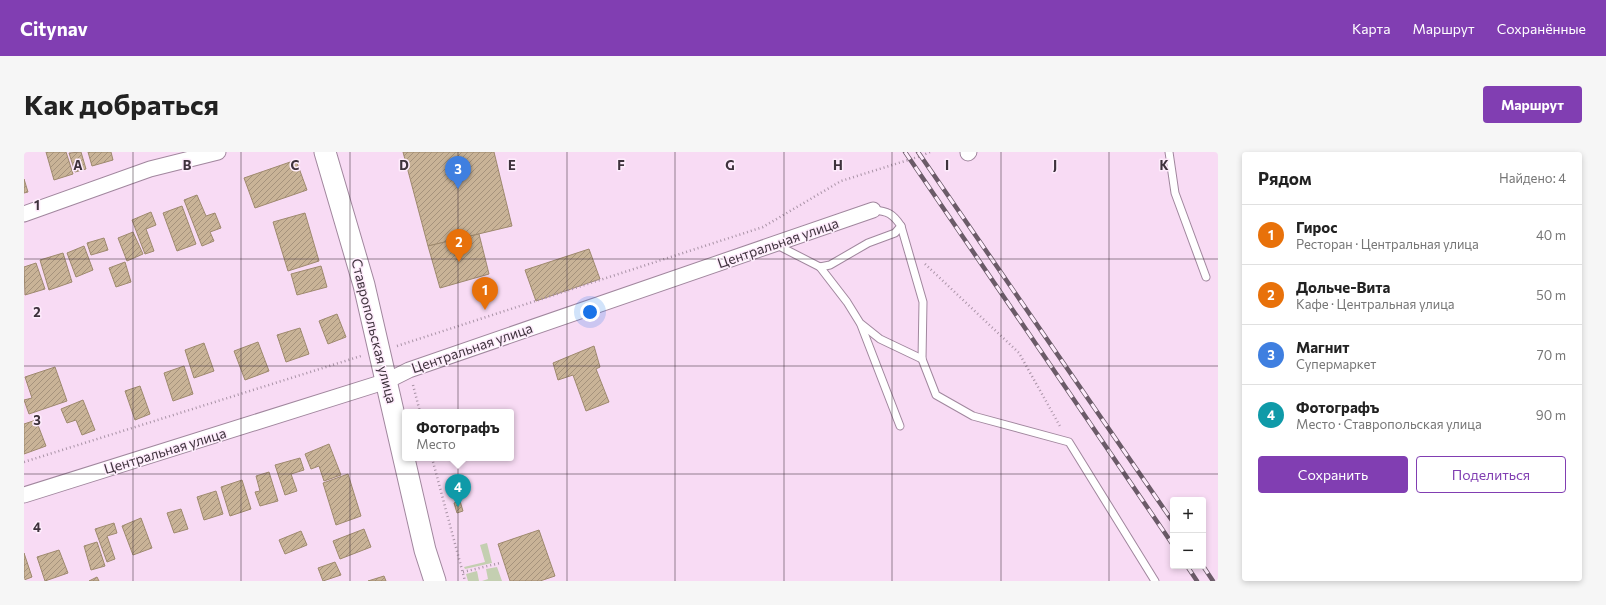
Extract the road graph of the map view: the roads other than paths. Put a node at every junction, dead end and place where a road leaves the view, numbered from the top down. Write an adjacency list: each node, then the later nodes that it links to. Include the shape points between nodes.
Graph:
1 (218, 152): 5 (street, via 150,169)
2 (325, 152): 12 (street, Ставропольская улица, via 364,285)
3 (1169, 152): 9 (lane, via 1175,193)
4 (873, 210): 6 (lane, via 882,210 894,215); 7 (street, Центральная улица)
5 (24, 214)
6 (901, 226): 8 (lane, via 895,233 868,243 830,265); 11 (lane, via 923,302)
7 (774, 244): 8 (lane); 12 (street, Центральная улица, via 409,370)
8 (820, 267): 10 (lane)
9 (1206, 277)
10 (860, 323): 11 (lane, via 880,340); 13 (lane)
11 (922, 359): 18 (lane, via 936,395 973,416 1069,442)
12 (387, 381): 14 (street, Ставропольская улица); 16 (street, Центральная улица)
13 (900, 426)
14 (402, 446)
15 (405, 461): 17 (street, Ставропольская улица)
16 (24, 495)
17 (435, 581)
18 (1154, 581)

